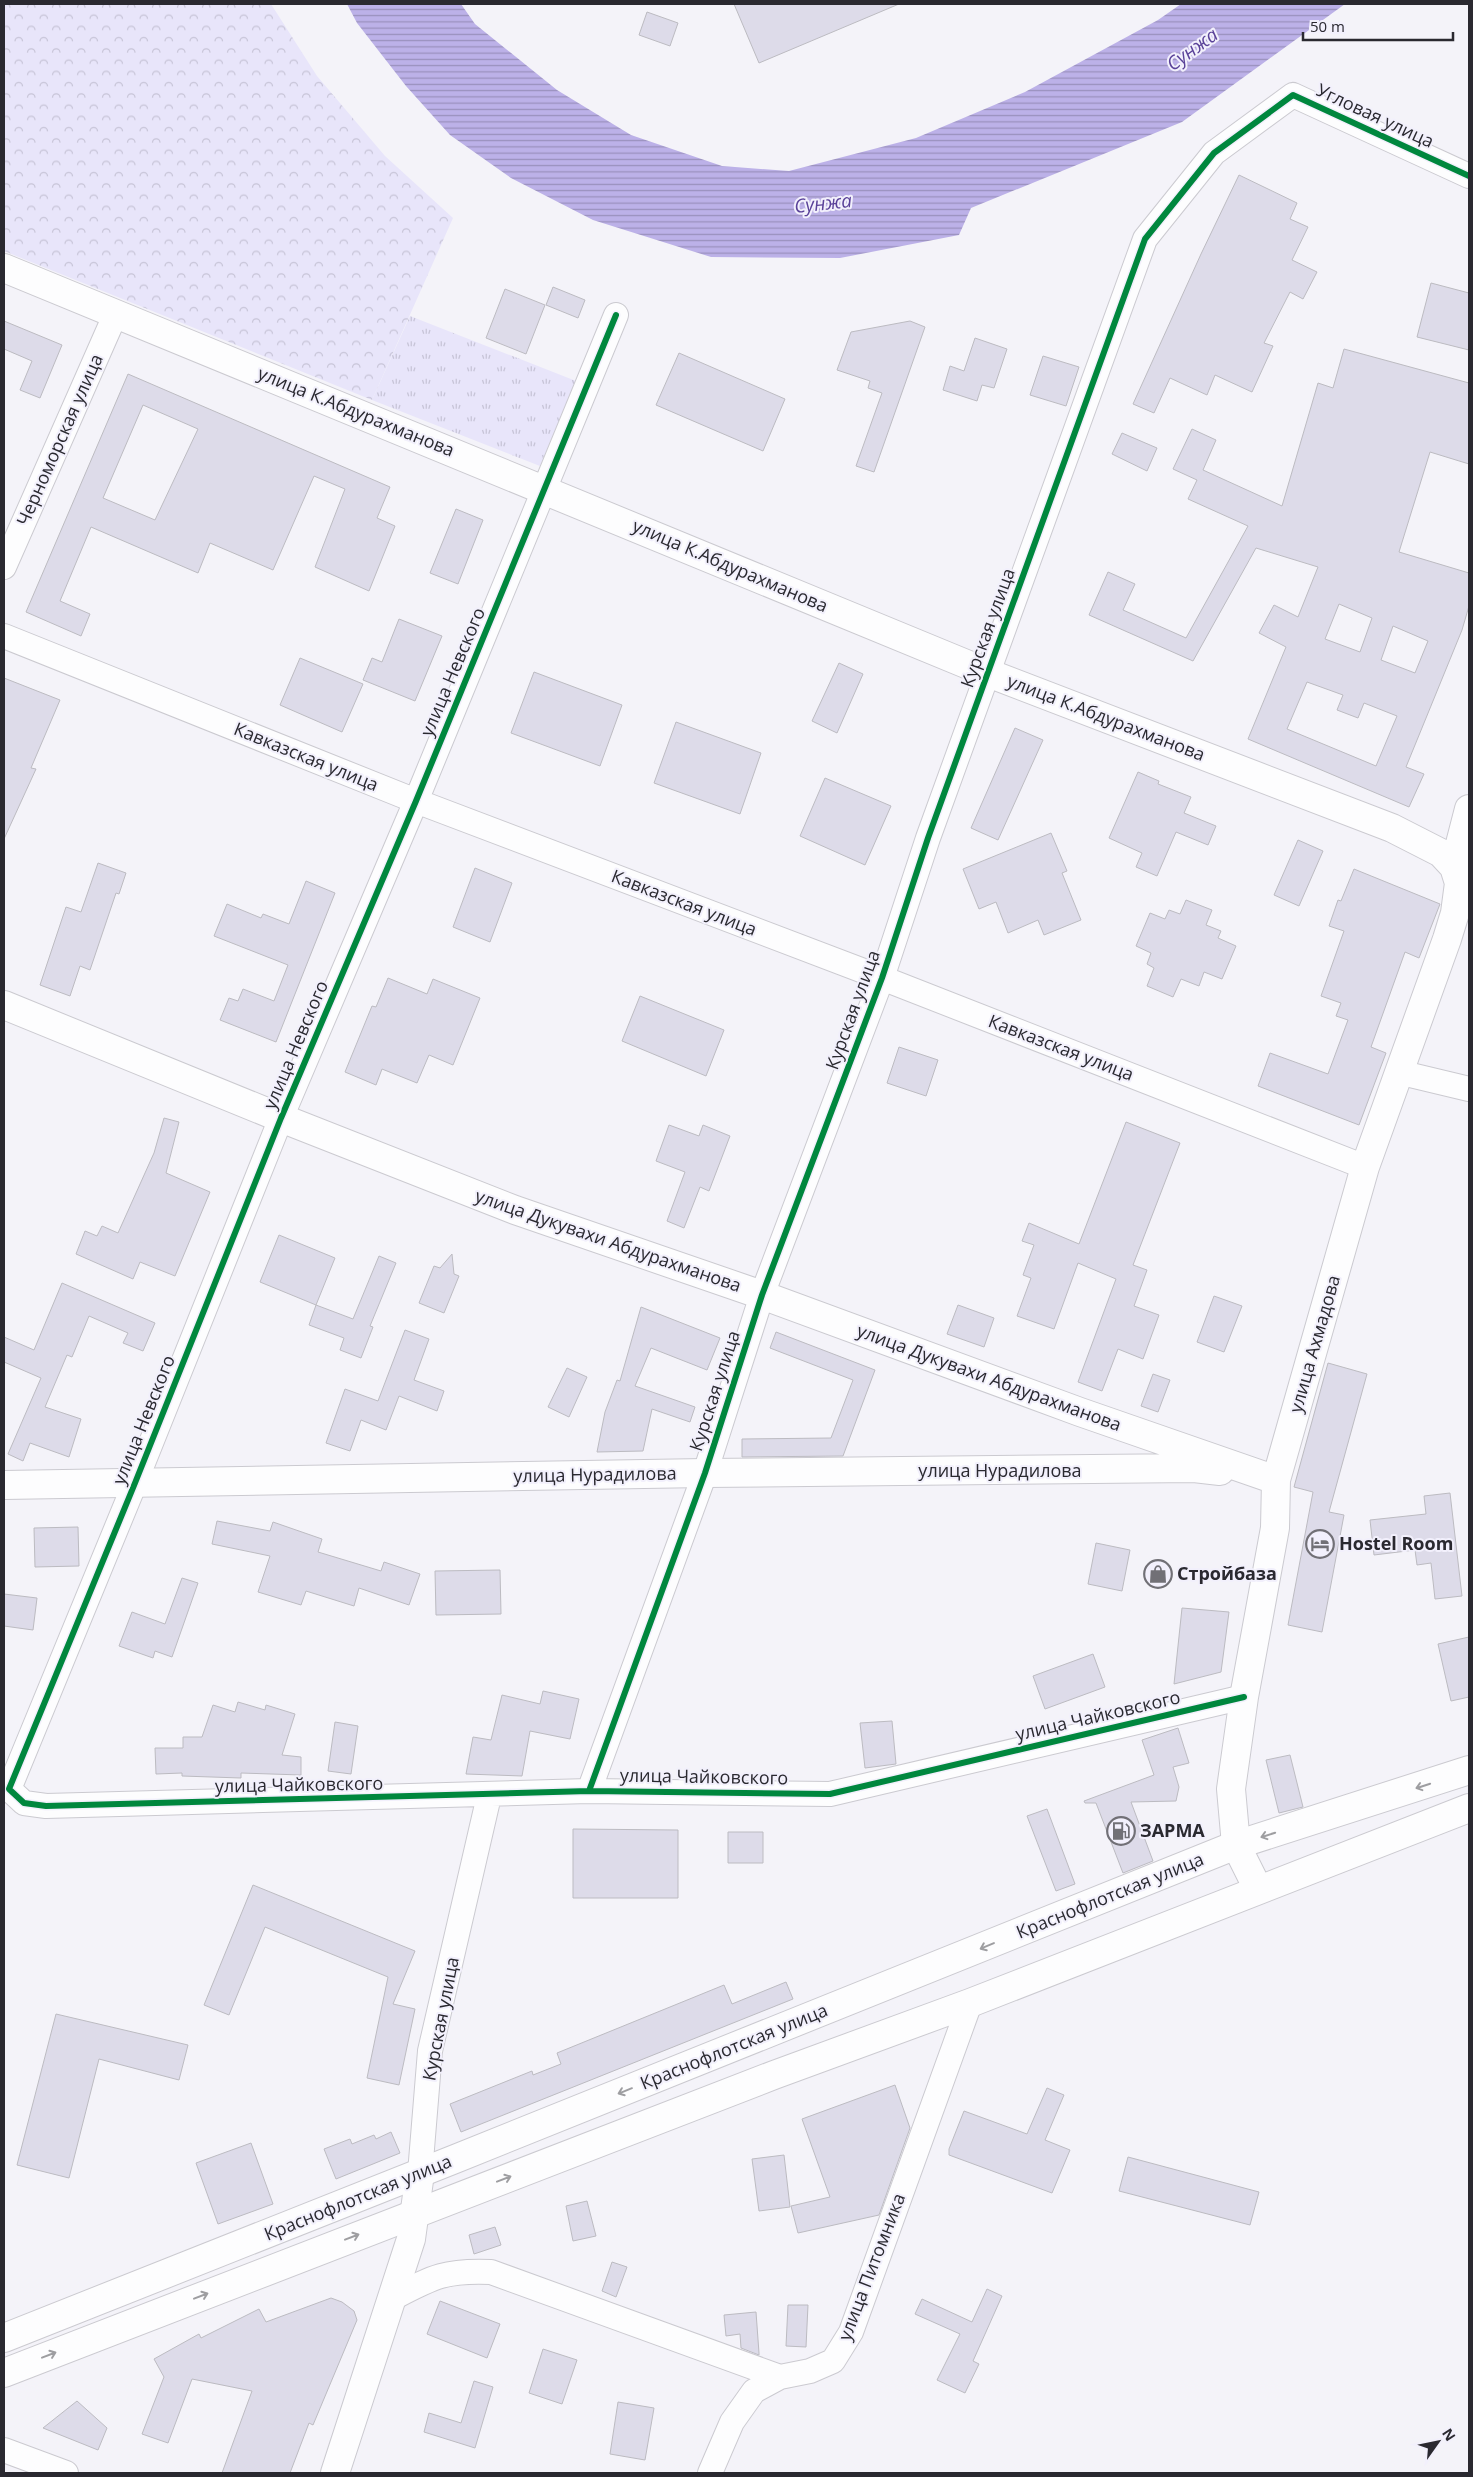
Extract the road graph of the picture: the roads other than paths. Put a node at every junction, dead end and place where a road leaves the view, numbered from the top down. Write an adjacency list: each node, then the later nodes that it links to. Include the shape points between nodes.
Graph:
1 (1469, 176): 2 (street, Угловая улица, via 1293,95 1214,153)
2 (1145, 239): 9 (street, Курская улица)
3 (4, 268): 4 (street, улица К.Абдурахманова)
4 (116, 313): 6 (street, улица К.Абдурахманова); 7 (street, Черноморская улица)
5 (616, 315): 6 (street, улица Невского)
6 (545, 489): 9 (street, улица К.Абдурахманова); 10 (street, улица Невского)
7 (4, 567)
8 (4, 636): 10 (street, Кавказская улица)
9 (988, 673): 12 (street, улица К.Абдурахманова, via 1392,828 1441,853); 13 (street, Курская улица, via 928,838)
10 (416, 801): 13 (street, Кавказская улица); 17 (street, улица Невского)
11 (1469, 809): 12 (street, улица Ахмадова)
12 (1454, 867): 15 (street, улица Ахмадова, via 1459,882 1455,912)
13 (882, 978): 18 (street, Кавказская улица); 19 (street, Курская улица)
14 (4, 1005): 17 (street, улица Дукувахи Абдурахманова)
15 (1398, 1072): 16 (street); 18 (street, улица Ахмадова)
16 (1469, 1090)
17 (281, 1118): 19 (street, улица Дукувахи Абдурахманова, via 515,1210); 22 (street, улица Невского)
18 (1364, 1167): 21 (street, улица Ахмадова)
19 (762, 1295): 20 (street, Курская улица); 21 (street, улица Дукувахи Абдурахманова)
20 (705, 1473): 21 (street, улица Нурадилова, via 1194,1468); 22 (street, улица Нурадилова); 27 (street, Курская улица)
21 (1276, 1480): 24 (street, улица Ахмадова, via 1275,1528)
22 (135, 1483): 23 (street, улица Нурадилова); 26 (street, улица Невского)
23 (4, 1485)
24 (1244, 1697): 27 (street, улица Чайковского, via 830,1794); 30 (street, улица Ахмадова, via 1231,1789)
25 (1469, 1770): 30 (street, Краснофлотская улица, one-way to 30)
26 (8, 1789): 28 (street, улица Чайковского, via 24,1803 46,1806)
27 (589, 1791): 28 (street, улица Чайковского)
28 (489, 1796): 33 (street, Курская улица, via 430,2051)
29 (1469, 1808): 31 (street, Краснофлотская улица)
30 (1236, 1845): 31 (street, улица Ахмадова); 33 (street, Краснофлотская улица, one-way to 33)
31 (1258, 1890): 32 (street, Краснофлотская улица)
32 (970, 2003): 34 (street, Краснофлотская улица, one-way to 32); 38 (street, улица Питомника, via 850,2332 833,2361 810,2371)
33 (420, 2173): 34 (street, Курская улица); 36 (street, Краснофлотская улица)
34 (415, 2213): 35 (street, Курская улица, via 411,2239); 37 (street, Краснофлотская улица, one-way to 34)
35 (393, 2298): 38 (street, via 435,2276 461,2271 491,2272); 41 (street, Курская улица)
36 (4, 2338)
37 (4, 2373)
38 (780, 2377): 42 (street, улица Питомника, via 754,2390 738,2414)
39 (4, 2450): 40 (street)
40 (66, 2473)
41 (335, 2473)
42 (710, 2473)

